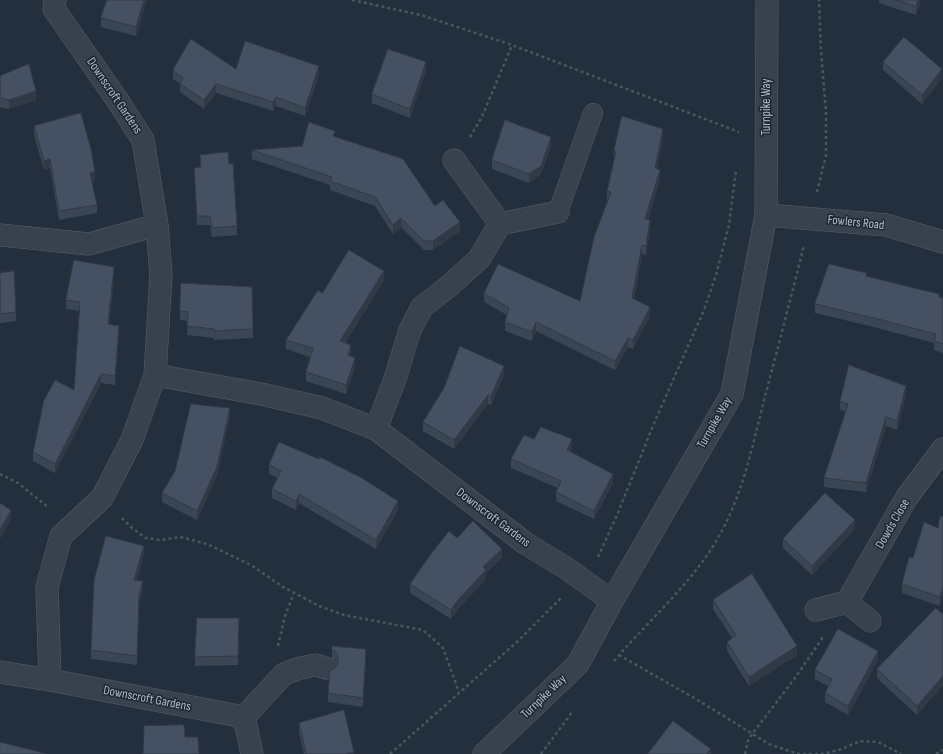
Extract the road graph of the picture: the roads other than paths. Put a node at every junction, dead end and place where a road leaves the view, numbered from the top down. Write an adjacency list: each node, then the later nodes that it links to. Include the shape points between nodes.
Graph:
1 (56, 0): 8 (street, Downscroft Gardens, via 54,10 143,140)
2 (767, 0): 6 (street, Turnpike Way)
3 (593, 113): 5 (lane)
4 (454, 160): 7 (street)
5 (558, 212): 7 (street)
6 (766, 215): 10 (street, Fowlers Road, via 886,225); 14 (street, Turnpike Way, via 732,394)
7 (500, 224): 12 (street, via 479,259 422,307 410,330)
8 (157, 225): 9 (street, via 89,244); 11 (street, Downscroft Gardens, via 161,275)
9 (0, 236)
10 (943, 242)
11 (155, 375): 12 (street, Downscroft Gardens, via 322,408); 20 (street, Downscroft Gardens, via 132,440 102,498 61,536 47,587)
12 (376, 429): 14 (street, Downscroft Gardens, via 525,543)
13 (943, 449): 15 (street, Dowds Close, via 907,497)
14 (612, 601): 23 (street, Turnpike Way, via 578,664)
15 (847, 602): 16 (street); 17 (street)
16 (816, 610)
17 (870, 621)
18 (326, 668): 21 (street, via 316,665 284,674)
19 (0, 672): 20 (street, Downscroft Gardens)
20 (50, 680): 21 (street, Downscroft Gardens)
21 (244, 717): 22 (street)
22 (252, 754)
23 (484, 754)

